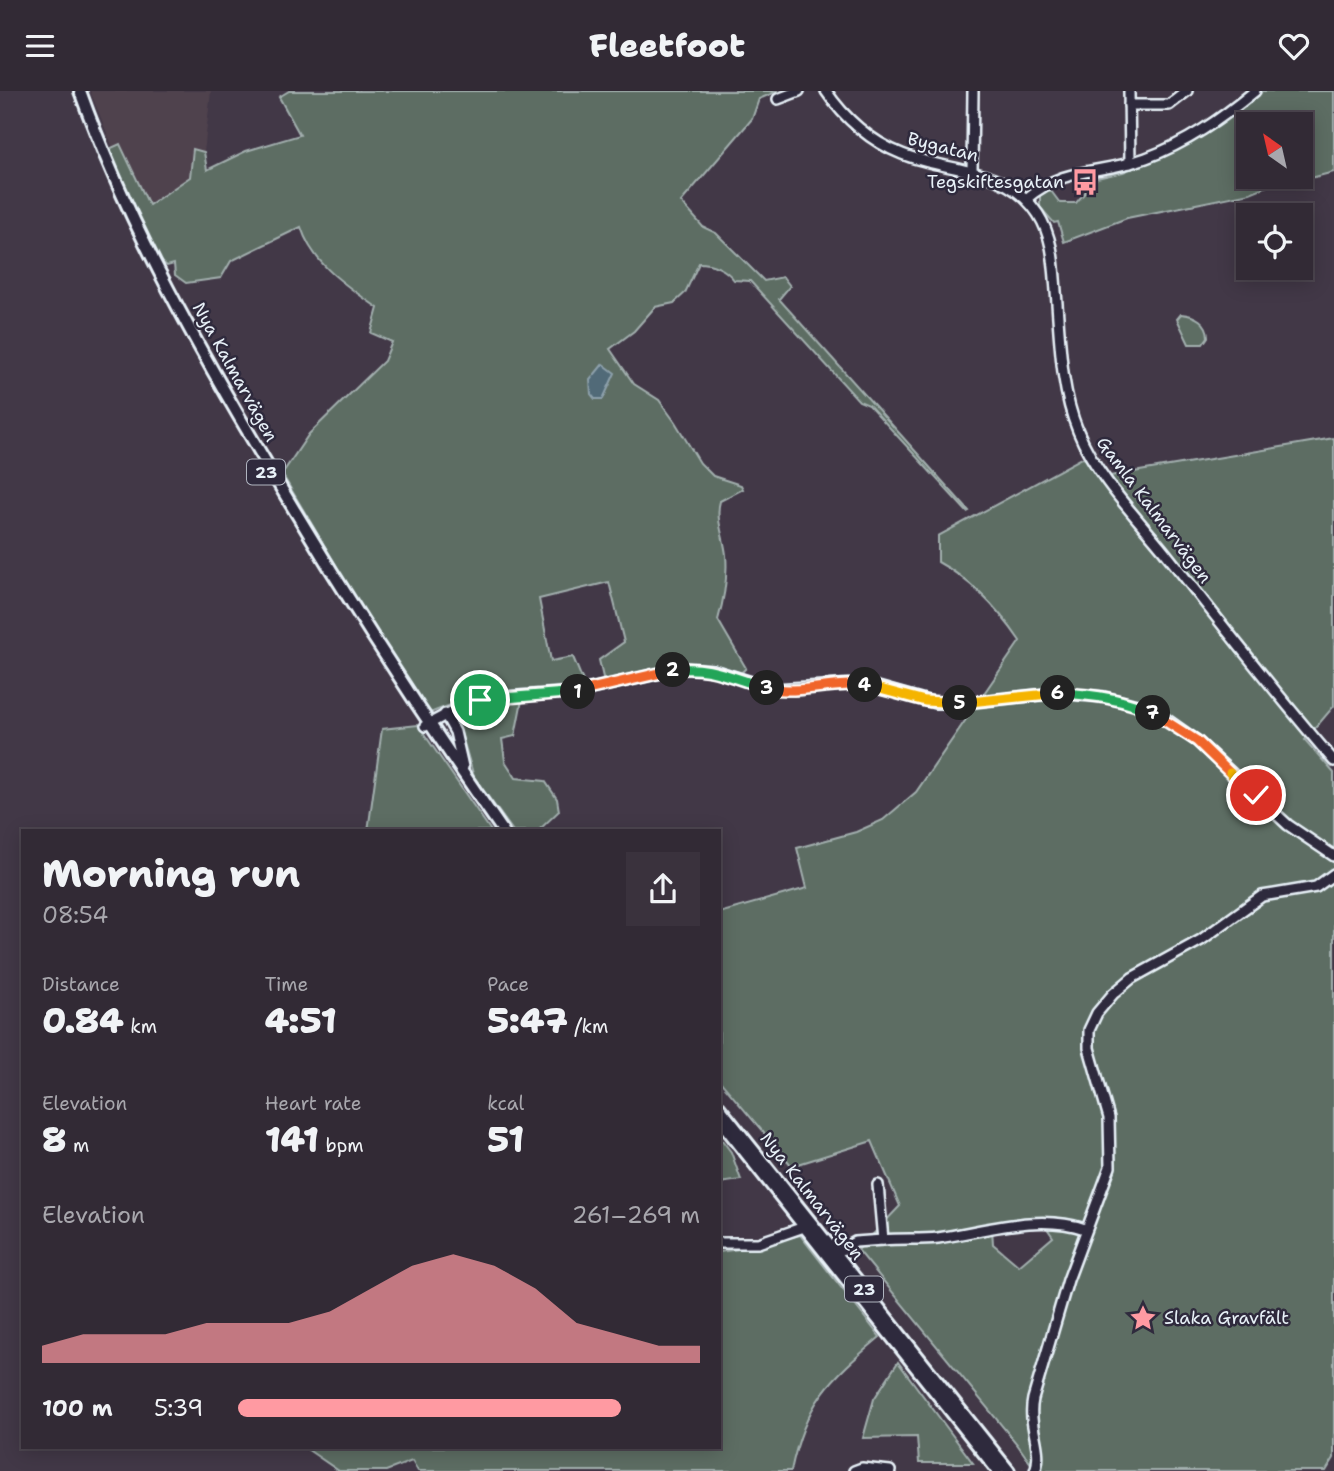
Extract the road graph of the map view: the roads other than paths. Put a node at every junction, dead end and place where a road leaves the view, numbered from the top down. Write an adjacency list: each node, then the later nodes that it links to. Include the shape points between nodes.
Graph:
1 (78, 91): 14 (main road, Nya Kalmarvägen / 23, via 121,204 215,384 350,610)
2 (799, 91): 8 (street)
3 (826, 91): 11 (street, Bygatan, via 856,126 887,148)
4 (972, 91): 11 (street)
5 (1129, 91): 9 (street)
6 (1187, 91): 9 (street, via 1168,105)
7 (1255, 91): 10 (street, via 1198,133)
8 (778, 99)
9 (1129, 106): 10 (street)
10 (1130, 163): 12 (street, via 1065,175)
11 (972, 171): 12 (street, Bygatan, via 1004,182)
12 (1026, 199): 15 (street, Gamla Kalmarvägen, via 1043,222 1050,242 1067,394 1082,441 1107,480)
13 (445, 714): 14 (street); 16 (street); 19 (street, via 490,698 577,692 694,668 774,689 856,684 935,703 1056,693 1104,697 1166,719 1197,741 1289,825)
14 (427, 724): 16 (main road, Nya Kalmarvägen / 23); 17 (main road, Nya Kalmarvägen / 23)
15 (1334, 761)
16 (471, 784): 18 (main road, Nya Kalmarvägen / 23)
17 (497, 829)
18 (502, 829)
19 (1334, 856)
20 (1334, 874): 25 (street, via 1316,887 1262,896 1201,940 1132,978 1097,1013 1089,1030 1089,1048 1109,1118 1110,1167)
21 (721, 1109): 28 (main road, Nya Kalmarvägen / 23)
22 (721, 1122): 24 (main road, Nya Kalmarvägen / 23)
23 (878, 1185): 26 (street)
24 (804, 1227): 27 (street, via 758,1243); 31 (main road, Nya Kalmarvägen / 23)
25 (1085, 1229): 26 (street, via 1023,1224 935,1238); 33 (street, via 1030,1415 1038,1445)
26 (883, 1240): 28 (street, via 855,1243)
27 (721, 1243)
28 (836, 1253): 32 (main road, Nya Kalmarvägen / 23)
29 (855, 1471): 30 (street)
30 (890, 1471)
31 (998, 1471)
32 (1009, 1471)
33 (1035, 1471)

